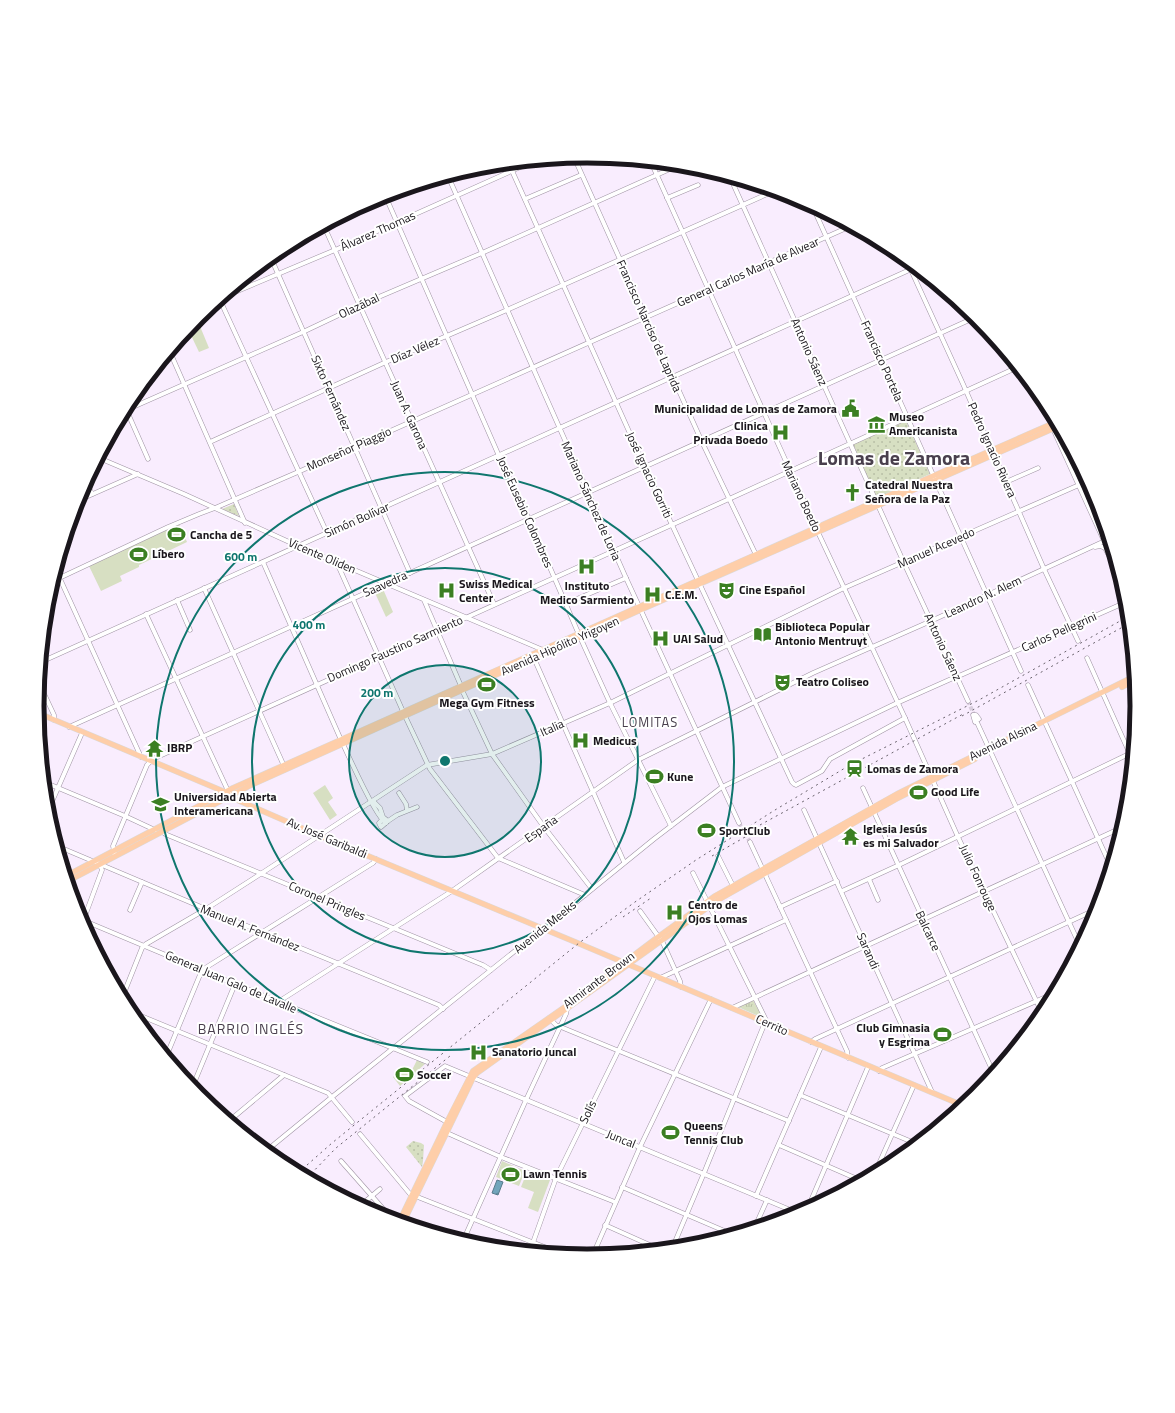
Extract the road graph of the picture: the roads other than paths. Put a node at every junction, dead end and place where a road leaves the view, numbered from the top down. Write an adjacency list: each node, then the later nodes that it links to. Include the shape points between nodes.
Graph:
1 (577, 163): 6 (street, Francisco Narciso de Laprida)
2 (653, 167): 7 (street, Mariano Boedo)
3 (519, 168): 5 (street, Álvarez Thomas)
4 (669, 169): 7 (street, Olazábal)
5 (512, 171): 12 (street, Álvarez Thomas); 14 (street, José Ignacio Gorriti)
6 (581, 174): 14 (street); 16 (street, Francisco Narciso de Laprida)
7 (656, 175): 13 (street, Mariano Boedo); 16 (street, Olazábal)
8 (450, 181): 12 (street, Mariano Sánchez de Loria)
9 (733, 183): 17 (street, Antonio Sáenz)
10 (698, 184): 13 (street)
11 (767, 194): 17 (street, Díaz Vélez)
12 (457, 195): 19 (street, Álvarez Thomas); 26 (street, Mariano Sánchez de Loria)
13 (667, 198): 23 (street, Mariano Boedo)
14 (525, 200): 20 (street, José Ignacio Gorriti)
15 (388, 201): 19 (street, José Eusebio Colombres)
16 (594, 203): 20 (street, Olazábal); 27 (street, Francisco Narciso de Laprida)
17 (742, 205): 23 (street, Díaz Vélez); 28 (street, Antonio Sáenz)
18 (816, 213): 24 (street, Francisco Portela)
19 (397, 222): 25 (street, Álvarez Thomas); 32 (street, José Eusebio Colombres)
20 (538, 228): 26 (street, Olazábal); 33 (street, José Ignacio Gorriti)
21 (845, 228): 24 (street, General Carlos María de Alvear)
22 (326, 230): 25 (street, Juan A. Garona)
23 (682, 232): 27 (street, Díaz Vélez); 34 (street, Mariano Boedo)
24 (826, 237): 28 (street, General Carlos María de Alvear); 36 (street, Francisco Portela)
25 (335, 250): 31 (street, Álvarez Thomas); 38 (street, Juan A. Garona)
26 (482, 253): 32 (street, Olazábal); 39 (street, Mariano Sánchez de Loria)
27 (620, 260): 33 (street, Díaz Vélez); 40 (street, Francisco Narciso de Laprida)
28 (769, 262): 34 (street, General Carlos María de Alvear); 42 (street, Antonio Sáenz)
29 (273, 264): 31 (street, Sixto Fernández)
30 (911, 270): 36 (street, Simón Bolívar); 44 (street, Pedro Ignacio Rivera)
31 (278, 274): 35 (street, Álvarez Thomas); 43 (street, Sixto Fernández)
32 (422, 278): 38 (street, Olazábal); 45 (street, José Eusebio Colombres)
33 (563, 285): 39 (street, Díaz Vélez); 46 (street, José Ignacio Gorriti)
34 (708, 290): 40 (street, General Carlos María de Alvear); 47 (street, Mariano Boedo)
35 (236, 292)
36 (852, 295): 42 (street, Simón Bolívar); 50 (street, Francisco Portela)
37 (222, 304): 48 (street)
38 (360, 305): 43 (street, Olazábal); 51 (street, Juan A. Garona)
39 (507, 310): 45 (street, Díaz Vélez); 52 (street, Mariano Sánchez de Loria)
40 (646, 318): 46 (street, Monseñor Piaggio); 54 (street, Francisco Narciso de Laprida)
41 (970, 320): 44 (street, Saavedra)
42 (795, 322): 47 (street, Simón Bolívar); 56 (street, Antonio Sáenz)
43 (303, 332): 48 (street, Olazábal); 57 (street, Sixto Fernández)
44 (940, 334): 50 (street, Saavedra); 58 (street, Pedro Ignacio Rivera)
45 (446, 337): 51 (street, Díaz Vélez); 59 (street, José Eusebio Colombres)
46 (589, 343): 52 (street, Monseñor Piaggio); 60 (street, José Ignacio Gorriti)
47 (735, 349): 54 (street, Simón Bolívar); 63 (street, Mariano Boedo)
48 (246, 356): 55 (street, Olazábal); 62 (street)
49 (172, 357): 55 (street)
50 (881, 360): 56 (street, Saavedra); 65 (street, Francisco Portela)
51 (386, 362): 57 (street, Díaz Vélez); 66 (street, Juan A. Garona)
52 (533, 368): 59 (street, Monseñor Piaggio); 68 (street, Mariano Sánchez de Loria)
53 (1013, 369): 58 (street, Domingo Faustino Sarmiento)
54 (673, 377): 60 (street, Simón Bolívar); 71 (street, Francisco Narciso de Laprida)
55 (184, 385): 61 (street, Olazábal); 70 (street)
56 (824, 386): 63 (street, Saavedra); 72 (street, Antonio Sáenz)
57 (329, 388): 62 (street, Díaz Vélez); 73 (street, Sixto Fernández)
58 (966, 390): 65 (street, Domingo Faustino Sarmiento); 74 (street, Pedro Ignacio Rivera)
59 (473, 394): 66 (street, Monseñor Piaggio); 75 (street, José Eusebio Colombres)
60 (616, 403): 68 (street, Simón Bolívar); 78 (street, José Ignacio Gorriti)
61 (136, 405)
62 (272, 414): 70 (street, Díaz Vélez); 81 (street)
63 (764, 414): 71 (street, Saavedra); 80 (street, Mariano Boedo)
64 (128, 417): 76 (street)
65 (907, 417): 72 (street, Domingo Faustino Sarmiento); 83 (street, Francisco Portela)
66 (412, 421): 73 (street, Monseñor Piaggio); 85 (street, Juan A. Garona)
67 (1052, 426): 74 (main road, Avenida Hipólito Yrigoyen)
68 (560, 429): 75 (street, Simón Bolívar); 89 (street, Mariano Sánchez de Loria)
69 (1059, 436): 87 (street)
70 (210, 442): 93 (street)
71 (702, 442): 78 (street, Saavedra); 92 (street, Francisco Narciso de Laprida)
72 (850, 443): 80 (street, Domingo Faustino Sarmiento); 95 (street, Antonio Sáenz)
73 (354, 447): 81 (street, Monseñor Piaggio); 97 (street, Sixto Fernández)
74 (993, 452): 83 (main road, Avenida Hipólito Yrigoyen); 84 (street, Pedro Ignacio Rivera)
75 (499, 456): 85 (street, Simón Bolívar); 100 (street, José Eusebio Colombres)
76 (148, 458)
77 (103, 460): 82 (street, Vicente Oliden)
78 (645, 467): 89 (street, Saavedra); 102 (street, José Ignacio Gorriti)
79 (1038, 468): 84 (street)
80 (790, 471): 92 (street, Domingo Faustino Sarmiento); 103 (street, Mariano Boedo)
81 (298, 472): 93 (street, Monseñor Piaggio); 104 (street)
82 (138, 474): 90 (street); 94 (street, Vicente Oliden)
83 (935, 478): 95 (main road, Avenida Hipólito Yrigoyen); 105 (street, Francisco Portela)
84 (1006, 482): 98 (street, Pedro Ignacio Rivera)
85 (439, 483): 97 (street, Simón Bolívar); 108 (street, Juan A. Garona)
86 (1083, 483): 87 (street, Manuel Acevedo)
87 (1079, 485): 98 (street, Manuel Acevedo); 106 (street)
88 (90, 489): 90 (street)
89 (588, 493): 100 (street, Saavedra); 110 (street, Mariano Sánchez de Loria)
90 (92, 494): 91 (street)
91 (86, 497)
92 (729, 499): 102 (street, Domingo Faustino Sarmiento); 112 (street, Francisco Narciso de Laprida)
93 (235, 500): 96 (street, Monseñor Piaggio); 101 (street)
94 (203, 503): 96 (street, Vicente Oliden); 99 (street, via 203,509)
95 (877, 503): 103 (main road, Avenida Hipólito Yrigoyen); 115 (street, Antonio Sáenz)
96 (215, 508): 99 (street, Monseñor Piaggio); 101 (street, Vicente Oliden)
97 (382, 509): 104 (street, Simón Bolívar); 117 (street, Sixto Fernández)
98 (1019, 512): 105 (street, Manuel Acevedo); 116 (street, Pedro Ignacio Rivera)
99 (199, 514): 119 (street, Monseñor Piaggio)
100 (529, 519): 108 (street, Saavedra); 118 (street, José Eusebio Colombres)
101 (245, 523): 107 (street, Vicente Oliden)
102 (672, 525): 110 (street, Domingo Faustino Sarmiento); 121 (street, José Ignacio Gorriti)
103 (817, 530): 112 (main road, Avenida Hipólito Yrigoyen); 124 (street, Mariano Boedo)
104 (326, 533): 107 (street, Simón Bolívar)
105 (961, 537): 115 (street, Manuel Acevedo); 125 (street, Francisco Portela)
106 (1104, 541): 109 (street, Leandro N. Alem)
107 (298, 546): 113 (street, Simón Bolívar); 114 (street, Vicente Oliden)
108 (468, 547): 117 (street, Saavedra); 130 (street, Juan A. Garona)
109 (1089, 549): 111 (street, via 1100,546); 116 (street, Leandro N. Alem)
110 (614, 551): 118 (street, Domingo Faustino Sarmiento); 120 (street, Mariano Sánchez de Loria)
111 (1107, 551)
112 (756, 557): 121 (main road, Avenida Hipólito Yrigoyen)
113 (263, 562): 123 (street, Simón Bolívar); 137 (street)
114 (337, 563): 122 (street, Vicente Oliden); 126 (street)
115 (904, 563): 124 (street, Manuel Acevedo); 136 (street, Antonio Sáenz)
116 (1044, 569): 125 (street, Leandro N. Alem); 138 (street, Pedro Ignacio Rivera)
117 (410, 573): 122 (street, Saavedra)
118 (554, 577): 130 (street, Domingo Faustino Sarmiento); 131 (street, José Eusebio Colombres)
119 (60, 578): 142 (street)
120 (626, 578): 131 (street); 132 (street, Mariano Sánchez de Loria)
121 (698, 583): 132 (main road, Avenida Hipólito Yrigoyen); 145 (street, José Ignacio Gorriti)
122 (386, 584): 126 (street, Saavedra); 128 (street, Vicente Oliden)
123 (204, 588): 127 (street, Simón Bolívar); 149 (street)
124 (844, 588): 135 (street, Manuel Acevedo); 146 (street, Mariano Boedo)
125 (987, 595): 136 (street, Leandro N. Alem); 148 (street, Francisco Portela)
126 (353, 599): 137 (street, Saavedra); 150 (street)
127 (177, 600): 133 (street, Simón Bolívar); 139 (street)
128 (424, 600): 134 (street, Vicente Oliden); 140 (street)
129 (1121, 603): 138 (street, Carlos Pellegrini)
130 (494, 604): 134 (street, Domingo Faustino Sarmiento)
131 (565, 604): 141 (street, José Eusebio Colombres)
132 (639, 608): 141 (main road, Avenida Hipólito Yrigoyen); 157 (street, Mariano Sánchez de Loria)
133 (146, 614): 142 (street, Simón Bolívar); 159 (street)
134 (465, 617): 140 (street, Domingo Faustino Sarmiento); 144 (street, Vicente Oliden)
135 (786, 617): 145 (street, Italia)
136 (932, 621): 146 (street, Leandro N. Alem); 156 (street, Antonio Sáenz)
137 (291, 627): 149 (street, Saavedra); 163 (street)
138 (1071, 627): 143 (street, Pedro Ignacio Rivera); 148 (street, Carlos Pellegrini)
139 (190, 630)
140 (437, 630): 150 (street, Domingo Faustino Sarmiento); 165 (street)
141 (579, 636): 147 (main road, Avenida Hipólito Yrigoyen); 170 (street, José Eusebio Colombres)
142 (88, 640): 153 (street, Simón Bolívar); 172 (street)
143 (1078, 641)
144 (533, 646): 147 (street, Vicente Oliden); 151 (street)
145 (728, 646): 157 (street, Italia); 169 (street, José Ignacio Gorriti)
146 (871, 647): 155 (street, Leandro N. Alem); 171 (street, Mariano Boedo)
147 (544, 651): 151 (main road, Avenida Hipólito Yrigoyen)
148 (1013, 652): 154 (street, Francisco Portela); 158 (street, Carlos Pellegrini)
149 (232, 653): 159 (street, Saavedra); 173 (street)
150 (379, 656): 163 (street, Domingo Faustino Sarmiento); 174 (street)
151 (533, 656): 165 (main road, Avenida Hipólito Yrigoyen); 180 (street)
152 (1087, 658): 167 (street)
153 (46, 660)
154 (1021, 671)
155 (813, 673): 169 (street, España)
156 (955, 673): 158 (street); 160 (street, via 955,677); 168 (street, Antonio Sáenz)
157 (670, 674): 170 (street, Italia); 182 (street, Mariano Sánchez de Loria)
158 (961, 675): 160 (street, Antonio Sáenz, via 961,681 970,700 968,703 958,681)
159 (176, 678): 172 (street, Saavedra); 184 (street)
160 (951, 679): 171 (street)
161 (1130, 679): 167 (main road, Avenida Alsina)
162 (1130, 682): 167 (main road, Avenida Alsina)
163 (317, 684): 173 (street, Domingo Faustino Sarmiento); 186 (street)
164 (1028, 685): 179 (street)
165 (461, 688): 174 (main road, Avenida Hipólito Yrigoyen); 189 (street)
166 (44, 694): 178 (street)
167 (1103, 694): 179 (main road, Avenida Alsina); 187 (street)
168 (968, 700)
169 (754, 702): 182 (street, España); 193 (street, José Ignacio Gorriti)
170 (610, 703): 180 (street, Italia); 192 (street, José Eusebio Colombres)
171 (897, 703): 176 (street, Mariano Boedo); 193 (street, Avenida Meeks)
172 (117, 704): 181 (street, Saavedra); 191 (street)
173 (258, 710): 184 (street, Domingo Faustino Sarmiento); 196 (street)
174 (404, 714): 186 (main road, Avenida Hipólito Yrigoyen); 195 (street)
175 (44, 716): 178 (main road, Av. José Garibaldi)
176 (905, 718): 185 (street, Mariano Boedo); 193 (street, José Ignacio Gorriti, via 830,759 822,771 796,784)
177 (975, 718): 188 (street)
178 (54, 720): 181 (main road, Av. José Garibaldi)
179 (1046, 722): 188 (main road, Avenida Alsina); 198 (street)
180 (563, 723): 189 (street, Italia); 203 (street)
181 (68, 727): 183 (main road, Av. José Garibaldi)
182 (696, 731): 192 (street, España); 200 (street, Mariano Sánchez de Loria)
183 (82, 733): 191 (main road, Av. José Garibaldi); 201 (street)
184 (202, 736): 194 (street, Domingo Faustino Sarmiento); 204 (street)
185 (915, 740): 197 (street, Julio Fonrouge)
186 (342, 742): 196 (main road, Avenida Hipólito Yrigoyen); 204 (main road, Avenida Hipólito Yrigoyen); 206 (street)
187 (1129, 748)
188 (989, 749): 188 (street, via 977,716 975,714 973,718); 197 (main road, Avenida Alsina); 210 (street)
189 (492, 754): 195 (street, Italia); 217 (street)
190 (1129, 755): 198 (street)
191 (141, 758): 194 (main road, Av. José Garibaldi)
192 (638, 760): 203 (street, España); 216 (street, José Eusebio Colombres)
193 (781, 760): 200 (street, Avenida Meeks)
194 (149, 761): 204 (main road, Av. José Garibaldi); 213 (street)
195 (427, 765): 206 (street, Italia); 229 (street)
196 (284, 766): 204 (main road, Avenida Hipólito Yrigoyen)
197 (931, 778): 209 (main road, Avenida Alsina); 222 (street, Julio Fonrouge)
198 (1073, 782): 210 (street); 223 (street)
199 (50, 785): 201 (street)
200 (722, 787): 215 (street, Mariano Sánchez de Loria); 216 (street, Avenida Meeks)
201 (58, 788): 207 (street); 213 (street)
202 (863, 788): 209 (street, Balcarce)
203 (592, 792): 217 (street, España); 233 (street)
204 (228, 793): 218 (main road, Avenida Hipólito Yrigoyen); 220 (main road, Avenida Hipólito Yrigoyen); 221 (main road, Av. José Garibaldi, via 235,799)
205 (399, 793): 211 (street)
206 (372, 801): 214 (street, via 380,808); 214 (street, via 382,820); 221 (street, Italia)
207 (52, 802)
208 (417, 807): 211 (street)
209 (873, 809): 224 (main road, Almirante Brown); 235 (street, Balcarce)
210 (1017, 809): 222 (street); 236 (street)
211 (408, 810): 214 (street)
212 (804, 810): 224 (street, Sarandi)
213 (125, 816): 218 (street); 227 (street, via 113,846)
214 (387, 822)
215 (739, 823)
216 (671, 826): 233 (street, Avenida Meeks)
217 (544, 827): 229 (street, España); 246 (street)
218 (154, 830): 227 (main road, Avenida Hipólito Yrigoyen)
219 (1117, 830): 223 (street)
220 (163, 831): 227 (main road, Avenida Hipólito Yrigoyen); 240 (street, Coronel Pringles)
221 (320, 836): 230 (main road, Av. José Garibaldi); 240 (street, Italia)
222 (958, 837): 235 (street); 249 (street, Julio Fonrouge)
223 (1098, 838): 231 (street); 236 (street)
224 (818, 841): 237 (main road, Almirante Brown); 243 (street, Sarandi)
225 (750, 842): 237 (street)
226 (64, 849): 232 (street, Manuel A. Fernández)
227 (114, 854): 232 (main road, Avenida Hipólito Yrigoyen); 234 (main road, Avenida Hipólito Yrigoyen)
228 (718, 856): 245 (street)
229 (498, 858): 247 (street, España); 250 (street)
230 (376, 859): 247 (main road, Av. José Garibaldi); 251 (street)
231 (1108, 860)
232 (94, 862): 234 (street, Manuel A. Fernández); 239 (main road, Avenida Hipólito Yrigoyen)
233 (624, 862): 246 (street, Avenida Meeks)
234 (100, 864): 241 (main road, Avenida Hipólito Yrigoyen); 244 (street, Manuel A. Fernández); 259 (street, via 102,870)
235 (899, 865): 242 (street); 261 (street, Balcarce)
236 (1043, 865): 249 (street); 262 (street)
237 (763, 871): 245 (main road, Almirante Brown); 253 (main road, Almirante Brown); 254 (street)
238 (693, 873): 253 (street)
239 (71, 874)
240 (262, 874): 251 (street, Coronel Pringles); 255 (street, Italia)
241 (72, 879)
242 (869, 879): 248 (street); 252 (street)
243 (837, 881): 248 (street, Sarandi); 254 (street)
244 (142, 882): 255 (street, Manuel A. Fernández); 256 (street)
245 (733, 886): 253 (main road, Almirante Brown)
246 (592, 890): 250 (street, Avenida Meeks)
247 (452, 891): 264 (street, España); 265 (main road, Av. José Garibaldi)
248 (842, 891): 272 (street, Sarandi)
249 (984, 892): 261 (street); 273 (street, Julio Fonrouge)
250 (585, 895): 265 (street, Avenida Meeks)
251 (318, 898): 264 (street, Coronel Pringles); 266 (street)
252 (878, 900)
253 (708, 903): 267 (main road, Almirante Brown); 271 (street)
254 (780, 907): 260 (street)
255 (206, 909): 266 (street, Manuel A. Fernández); 270 (street, Italia)
256 (130, 910)
257 (640, 911): 267 (street)
258 (1091, 912): 262 (street)
259 (85, 914)
260 (786, 920): 271 (street); 279 (street)
261 (923, 920): 272 (street); 281 (street, Balcarce)
262 (1069, 921): 268 (street); 273 (street)
263 (90, 924): 270 (street, General Juan Galo de Lavalle)
264 (394, 928): 274 (street, España); 277 (street, Coronel Pringles)
265 (542, 929): 269 (main road, Av. José Garibaldi); 277 (street, Avenida Meeks)
266 (262, 932): 274 (street, Manuel A. Fernández); 276 (street)
267 (659, 939): 275 (main road, Almirante Brown); 278 (street)
268 (1078, 941)
269 (580, 944): 275 (main road, Cerrito)
270 (144, 946): 276 (street, General Juan Galo de Lavalle); 285 (street)
271 (730, 946): 278 (street); 286 (street)
272 (866, 946): 279 (street); 291 (street, Sarandi)
273 (1010, 949): 281 (street); 290 (street, Julio Fonrouge)
274 (338, 964): 289 (street, España); 294 (street, Manuel A. Fernández, via 439,1005)
275 (626, 964): 280 (main road, Cerrito); 295 (main road, Almirante Brown); 297 (main road, Almirante Brown)
276 (202, 970): 283 (street, General Juan Galo de Lavalle); 302 (street)
277 (491, 970): 294 (street, Avenida Meeks)
278 (676, 971): 282 (street); 284 (street)
279 (810, 972): 286 (street); 300 (street)
280 (655, 976): 282 (main road, Cerrito); 307 (street, Solís)
281 (949, 977): 291 (street); 301 (street, Balcarce)
282 (660, 978): 284 (main road, Cerrito)
283 (235, 984): 289 (street, General Juan Galo de Lavalle); 304 (street)
284 (681, 987): 288 (main road, Cerrito)
285 (125, 991)
286 (755, 998): 292 (street); 298 (street)
287 (1046, 998): 290 (street)
288 (711, 999): 292 (main road, Cerrito); 315 (street)
289 (278, 1002): 306 (street, General Juan Galo de Lavalle)
290 (1036, 1002): 293 (street, Julio Fonrouge); 301 (street)
291 (892, 1003): 300 (street); 309 (street, Sarandi)
292 (732, 1008): 298 (main road, Cerrito)
293 (1039, 1008)
294 (443, 1009): 306 (street, Avenida Meeks)
295 (567, 1009): 297 (main road, Almirante Brown); 299 (street)
296 (142, 1016): 302 (street)
297 (550, 1019): 299 (street); 317 (main road, Almirante Brown)
298 (766, 1022): 303 (main road, Cerrito); 323 (street)
299 (560, 1026): 307 (street); 324 (street)
300 (836, 1029): 303 (street); 310 (street)
301 (973, 1029): 309 (street); 313 (street, Balcarce)
302 (177, 1031): 304 (street); 308 (street)
303 (811, 1042): 305 (main road, Cerrito)
304 (211, 1045): 316 (street); 318 (street)
305 (821, 1047): 310 (main road, Cerrito); 321 (street)
306 (393, 1049): 311 (street, General Juan Galo de Lavalle); 322 (street, Avenida Meeks)
307 (618, 1051): 315 (street); 331 (street, Solís)
308 (168, 1052)
309 (914, 1054): 314 (street); 320 (street, Sarandi)
310 (848, 1058): 312 (main road, Cerrito)
311 (427, 1062)
312 (868, 1067): 314 (main road, Cerrito); 326 (street)
313 (992, 1069)
314 (879, 1071): 319 (main road, Cerrito)
315 (676, 1073): 323 (street); 337 (street)
316 (284, 1075): 322 (street, via 328,1092); 327 (street)
317 (471, 1077): 324 (street, Juncal); 330 (main road, Almirante Brown); 330 (street, Juncal, via 443,1066 406,1095 409,1101); 332 (main road, Almirante Brown)
318 (195, 1082)
319 (914, 1085): 320 (main road, Cerrito); 333 (street)
320 (932, 1092): 325 (main road, Cerrito)
321 (800, 1094): 326 (street); 328 (street)
322 (332, 1097): 329 (street); 338 (street, Avenida Meeks)
323 (735, 1098): 328 (street); 343 (street)
324 (526, 1100): 331 (street, Juncal); 339 (street)
325 (958, 1104)
326 (847, 1115): 333 (street); 341 (street)
327 (233, 1118)
328 (789, 1121): 336 (street)
329 (352, 1122)
330 (447, 1122): 332 (main road, Almirante Brown)
331 (583, 1123): 337 (street, Juncal); 344 (street, Solís)
332 (444, 1132): 339 (street); 348 (main road, Almirante Brown)
333 (892, 1133): 335 (street); 342 (street)
334 (360, 1134): 348 (street, via 408,1192)
335 (913, 1142)
336 (779, 1144): 341 (street); 350 (street)
337 (640, 1147): 343 (street, Juncal); 346 (street)
338 (271, 1148)
339 (501, 1157): 344 (street); 360 (street)
340 (341, 1161): 349 (street)
341 (826, 1165): 345 (street); 354 (street)
342 (878, 1165)
343 (704, 1174): 350 (street, Juncal); 357 (street)
344 (556, 1178): 353 (street); 365 (street, Solís)
345 (856, 1178)
346 (622, 1187): 353 (street); 357 (street)
347 (380, 1189): 349 (street)
348 (414, 1195): 358 (main road, Almirante Brown); 359 (main road, Almirante Brown); 360 (street)
349 (372, 1196): 352 (street); 356 (street)
350 (756, 1196): 351 (street, Juncal)
351 (767, 1200): 355 (street, Juncal); 361 (street)
352 (365, 1202)
353 (615, 1202): 362 (street)
354 (810, 1202)
355 (791, 1210)
356 (385, 1211)
357 (686, 1215): 363 (street); 366 (street)
358 (402, 1217)
359 (405, 1218)
360 (473, 1218): 364 (street); 365 (street)
361 (757, 1222)
362 (605, 1225): 367 (street); 370 (street)
363 (726, 1232)
364 (465, 1236)
365 (533, 1243): 368 (street, Solís); 369 (street)
366 (675, 1243)
367 (651, 1246)
368 (532, 1247)
369 (548, 1249)
370 (595, 1250)

